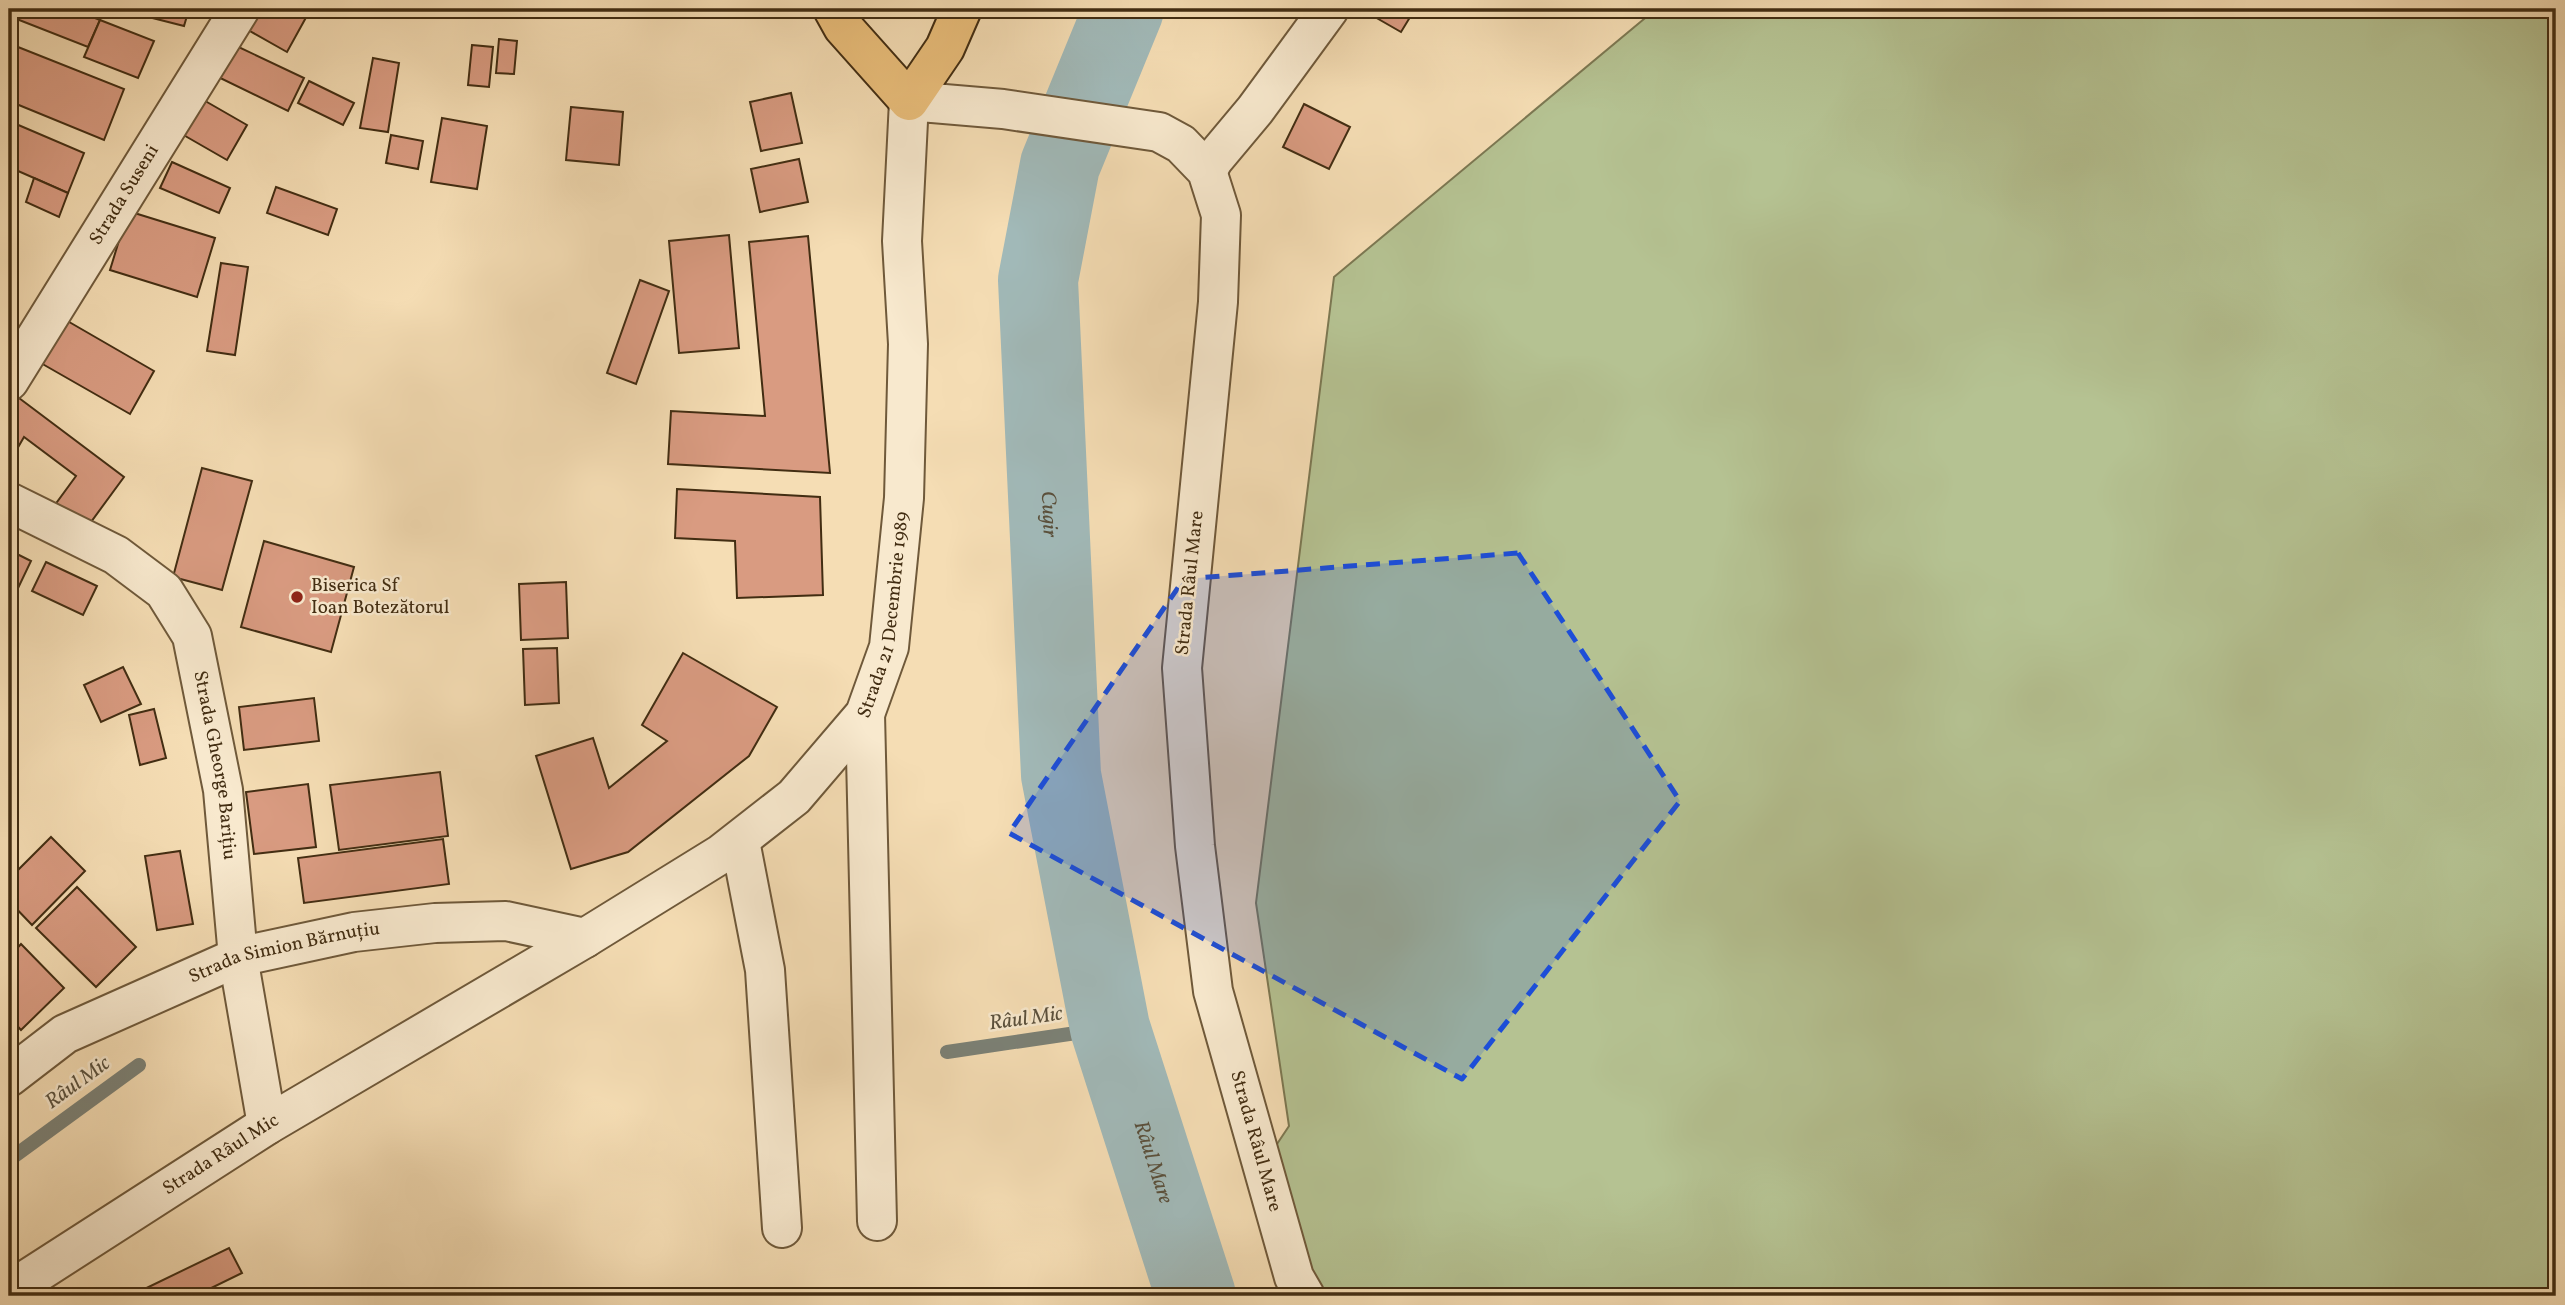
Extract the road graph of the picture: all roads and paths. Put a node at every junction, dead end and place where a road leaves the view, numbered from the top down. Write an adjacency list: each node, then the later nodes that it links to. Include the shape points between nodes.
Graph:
1 (240, 9): 7 (street, Strada Suseni)
2 (833, 9): 5 (main road, via 843,27)
3 (962, 9): 5 (main road, via 945,48)
4 (1329, 9): 6 (street)
5 (909, 101): 6 (street, Strada Râul Mare, via 1027,112 1158,132 1181,144); 9 (street, Strada 21 Decembrie 1989, via 902,241 908,344 904,498 889,647)
6 (1207, 171): 19 (street, Strada Râul Mare, via 1221,215 1218,302 1182,668 1195,846 1213,991 1294,1277)
7 (12, 366)
8 (9, 502): 12 (street, Strada Gheorge Barițiu, via 116,555 164,592 191,636 223,790)
9 (865, 714): 10 (street, Strada 21 Decembrie 1989, via 794,797); 16 (street)
10 (740, 841): 11 (street, Strada 21 Decembrie 1989); 17 (street, via 765,970)
11 (585, 938): 12 (street, Strada Simion Bărnuțiu, via 506,921 435,923 354,932); 13 (street, Strada 21 Decembrie 1989)
12 (238, 957): 14 (street, Strada Simion Bărnuțiu, via 65,1034); 15 (street, Strada Gheorge Barițiu)
13 (436, 1025): 15 (street, Strada Râul Mic)
14 (9, 1077)
15 (267, 1125): 18 (street, Strada Râul Mic)
16 (877, 1221)
17 (782, 1228)
18 (9, 1291)
19 (1305, 1296)

